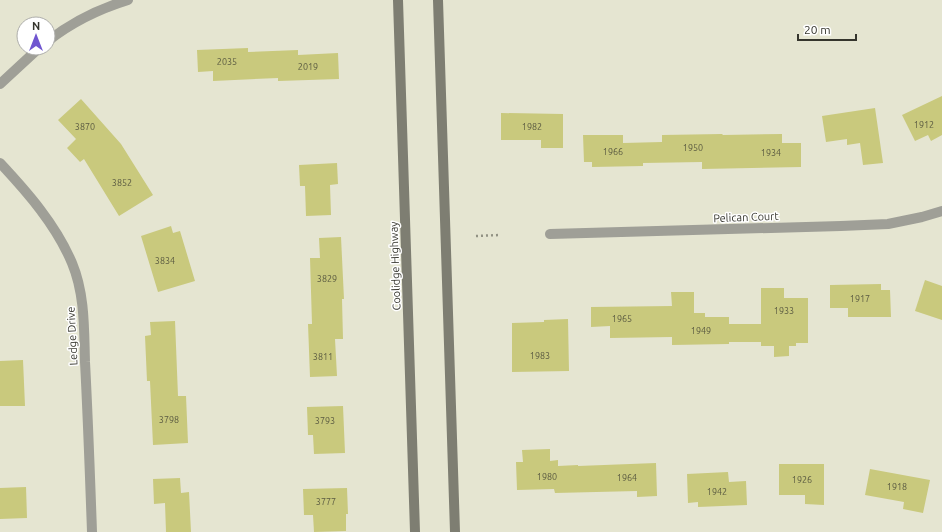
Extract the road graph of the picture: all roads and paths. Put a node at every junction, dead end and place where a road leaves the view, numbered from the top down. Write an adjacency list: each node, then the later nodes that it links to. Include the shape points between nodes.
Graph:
1 (128, 0): 4 (street, via 94,12)
2 (398, 0): 13 (main road, Coolidge Highway)
3 (438, 0): 14 (main road)
4 (56, 35)
5 (30, 56): 6 (street)
6 (0, 84)
7 (0, 163): 12 (street, Ledge Drive, via 25,190 60,239 73,264 78,283 82,304)
8 (942, 211): 9 (street, Pelican Court, via 922,218 888,224)
9 (550, 234)
10 (500, 235): 11 (path)
11 (476, 236)
12 (92, 532)
13 (416, 532)
14 (455, 532)

